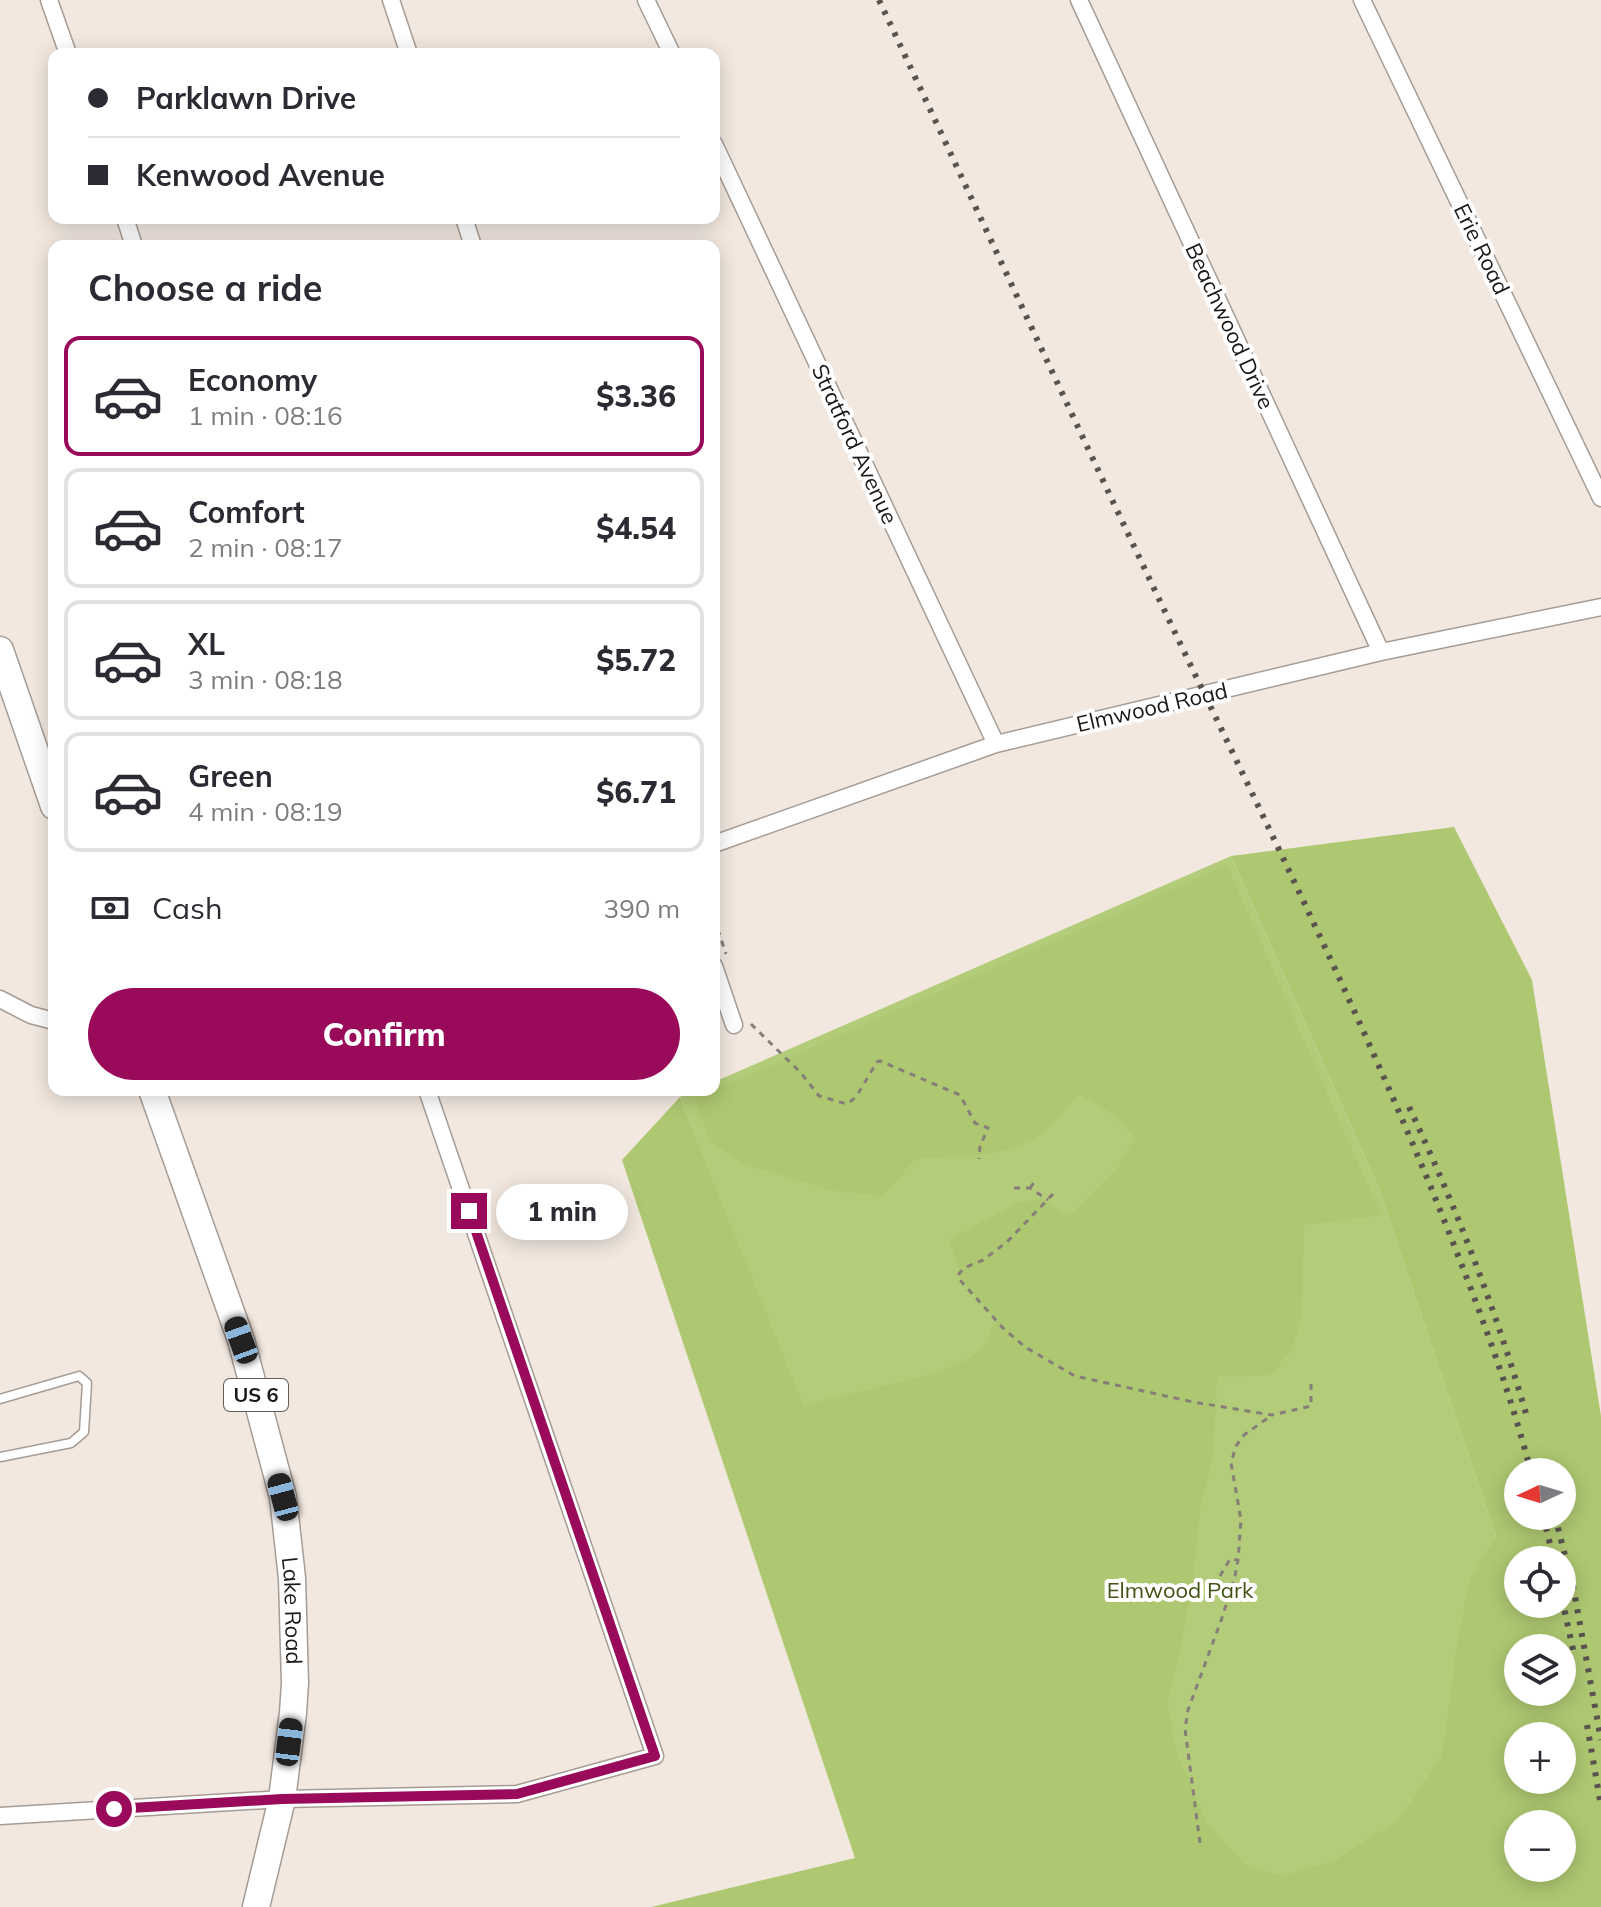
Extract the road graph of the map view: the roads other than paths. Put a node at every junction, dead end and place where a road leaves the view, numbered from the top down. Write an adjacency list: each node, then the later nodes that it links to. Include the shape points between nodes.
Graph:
1 (49, 0): 6 (street)
2 (391, 0): 7 (street)
3 (646, 0): 8 (street)
4 (1079, 0): 13 (street, Beachwood Drive)
5 (1362, 0): 10 (street, Erie Road)
6 (66, 48)
7 (407, 48)
8 (669, 48)
9 (720, 157): 14 (street, Stratford Avenue)
10 (1601, 498)
11 (1601, 607): 13 (street, Elmwood Road)
12 (0, 650): 15 (main road)
13 (1381, 652): 14 (street, Elmwood Road)
14 (996, 744): 16 (street, Elmwood Road)
15 (48, 789)
16 (720, 842)
17 (721, 964): 20 (street)
18 (0, 999): 19 (street)
19 (48, 1019)
20 (741, 1023)
21 (154, 1096): 25 (main road, Lake Road / US 6, via 241,1340 283,1497 295,1683)
22 (429, 1096): 25 (street, via 655,1756 517,1794)
23 (0, 1399): 24 (lane, via 79,1376 87,1383 84,1432 71,1443)
24 (0, 1457)
25 (282, 1799): 26 (street); 27 (main road, Lake Road / US 6)
26 (0, 1816)
27 (256, 1907)

